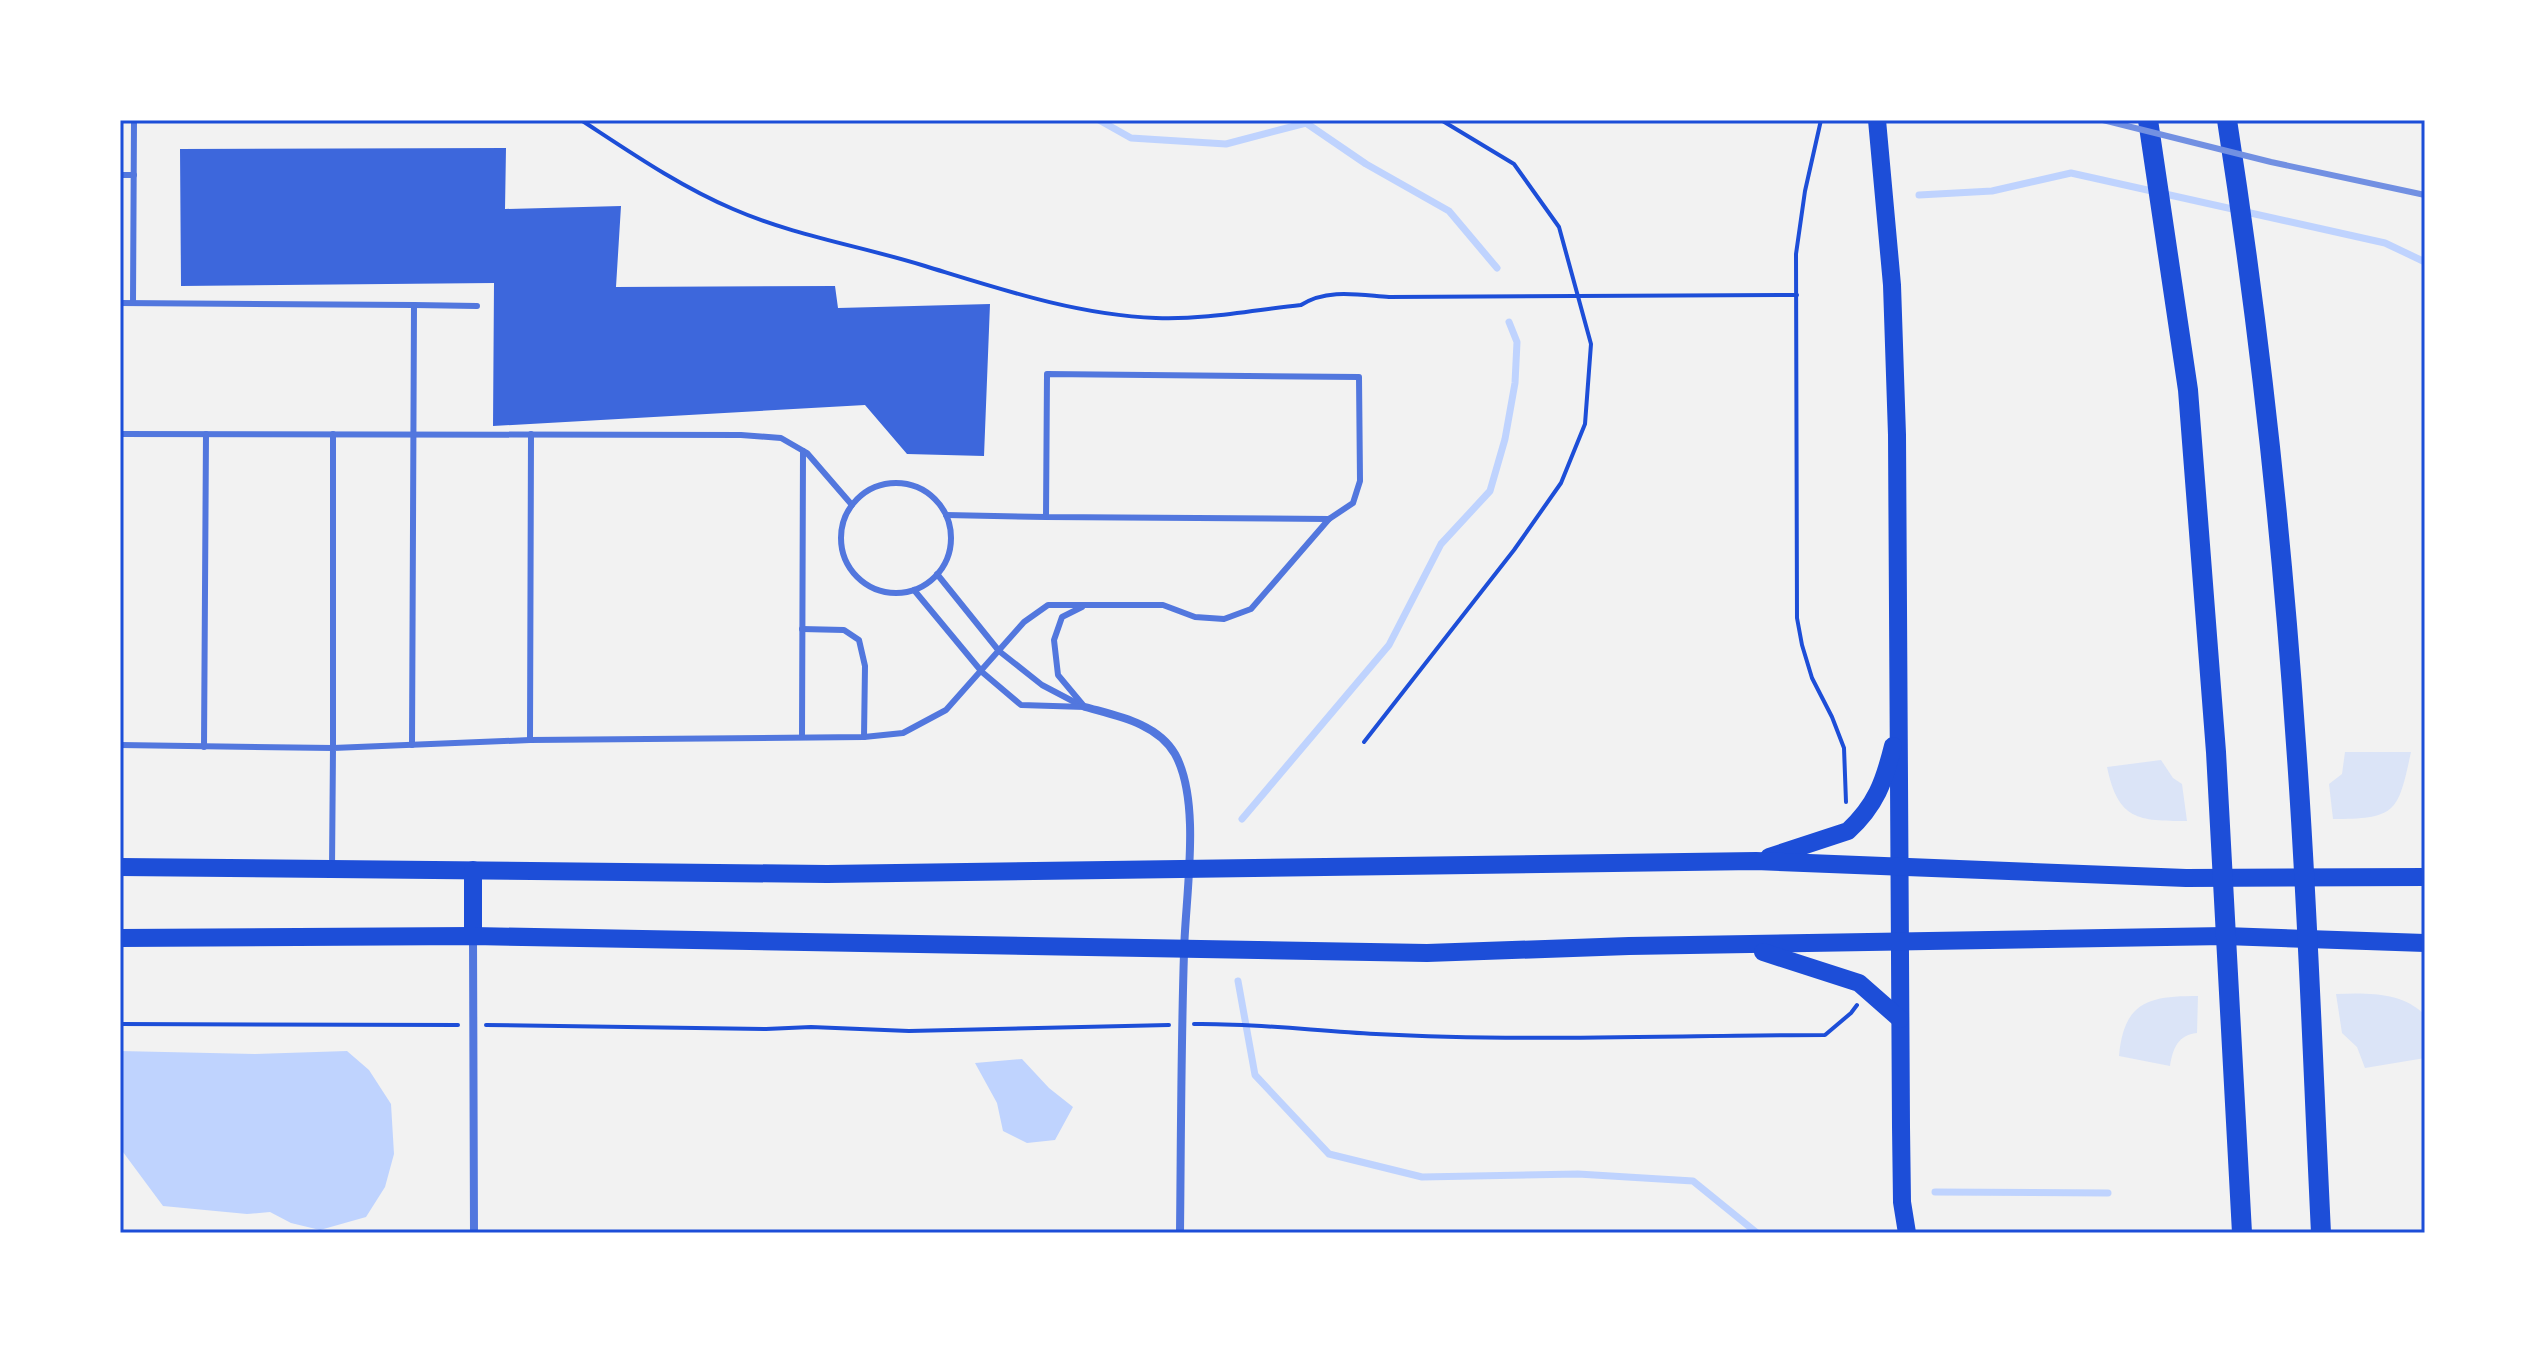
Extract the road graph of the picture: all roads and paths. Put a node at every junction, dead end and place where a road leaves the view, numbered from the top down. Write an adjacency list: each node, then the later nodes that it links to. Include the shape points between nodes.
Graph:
1 (134, 120): 9 (lane)
2 (581, 120): 10 (path, via 671,178 733,209 798,233 1051,303 1157,318 1301,305 1327,294)
3 (1441, 120): 10 (path, via 1514,164 1559,227)
4 (1821, 120): 11 (path, via 1800,221)
5 (1877, 120): 33 (main road, via 1893,300)
6 (2148, 120): 64 (highway, via 2188,390 2216,752)
7 (2227, 120): 65 (highway, via 2250,276 2296,743)
8 (120, 175): 9 (lane)
9 (134, 175): 13 (lane)
10 (1578, 295): 11 (path); 37 (path, via 1591,344 1585,424 1561,483)
11 (1797, 295): 42 (path, via 1797,618 1812,678 1844,748 1848,812)
12 (120, 303): 13 (lane)
13 (133, 303): 14 (lane)
14 (414, 305): 15 (lane); 19 (lane)
15 (477, 306)
16 (120, 434): 17 (lane)
17 (206, 434): 18 (lane); 40 (lane)
18 (333, 434): 19 (lane); 41 (lane)
19 (413, 434): 20 (lane); 39 (lane)
20 (531, 434): 21 (lane, via 741,435 781,438); 36 (lane)
21 (803, 451): 22 (lane); 29 (lane)
22 (852, 505): 23 (lane, via 868,490 904,483 921,489); 27 (lane, via 841,535 850,569 879,591)
23 (946, 515): 24 (lane); 26 (lane, via 949,551)
24 (1046, 517): 25 (lane); 25 (lane, via 1047,374 1359,377 1360,481 1353,503)
25 (1329, 519): 28 (lane, via 1251,609 1224,619 1195,617 1163,605)
26 (937, 574): 27 (lane); 30 (lane)
27 (914, 590): 31 (lane)
28 (1086, 605): 30 (lane, via 1048,605 1024,622); 32 (lane, via 1062,617 1054,640 1058,675)
29 (802, 629): 34 (lane); 35 (lane, via 844,630 859,640 865,666)
30 (999, 651): 31 (lane); 32 (lane, via 1042,685)
31 (982, 672): 32 (lane, via 1021,705); 35 (lane, via 946,710 903,733)
32 (1085, 707): 46 (street, via 1132,721 1170,747 1187,792)
33 (1899, 724): 42 (main road, via 1885,777); 44 (main road)
34 (802, 737): 35 (lane); 36 (lane)
35 (864, 737)
36 (530, 740): 39 (lane)
37 (1364, 742)
38 (120, 745): 40 (lane)
39 (412, 745): 41 (lane)
40 (204, 747): 41 (lane)
41 (333, 748): 47 (lane)
42 (1858, 822): 43 (main road, via 1848,831)
43 (1756, 861): 44 (main road); 46 (main road)
44 (1898, 866): 49 (main road, via 2186,878); 52 (main road)
45 (120, 867): 47 (main road)
46 (1190, 868): 48 (main road, via 827,874); 55 (street)
47 (332, 869): 48 (main road)
48 (473, 870): 50 (main road)
49 (2425, 877)
50 (473, 936): 51 (main road); 55 (main road); 59 (street)
51 (120, 938)
52 (1899, 941): 53 (main road, via 2229,936); 54 (main road); 57 (main road)
53 (2425, 943)
54 (1745, 946): 55 (main road, via 1427,953); 57 (main road, via 1859,983)
55 (1184, 950): 60 (street)
56 (1860, 1000): 60 (path, via 1825,1035 1614,1038)
57 (1900, 1019): 63 (main road)
58 (120, 1024): 59 (path)
59 (473, 1025): 60 (path, via 909,1031); 61 (street)
60 (1182, 1025): 62 (street)
61 (474, 1233)
62 (1180, 1233)
63 (1907, 1233)
64 (2242, 1233)
65 (2321, 1233)

